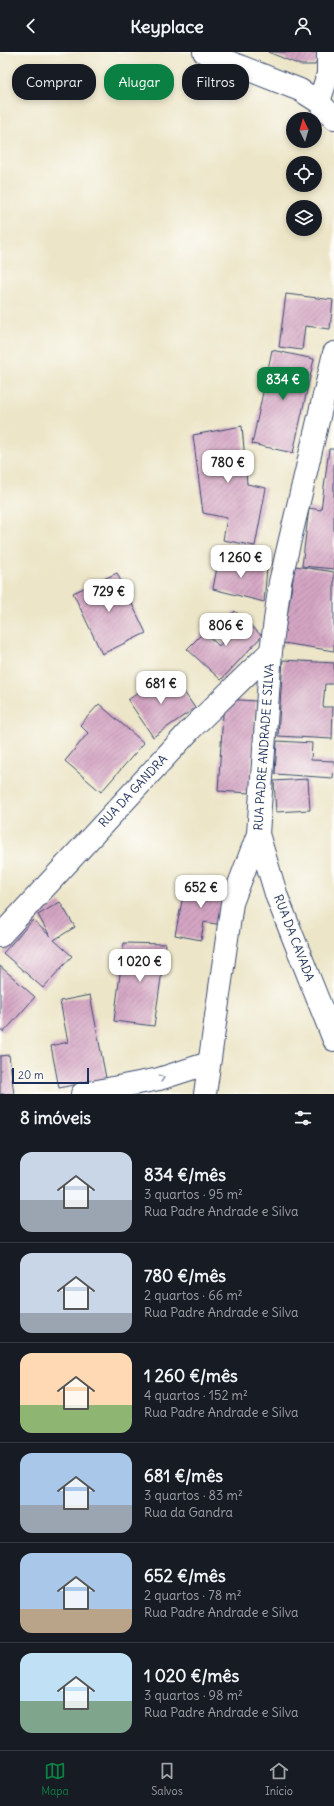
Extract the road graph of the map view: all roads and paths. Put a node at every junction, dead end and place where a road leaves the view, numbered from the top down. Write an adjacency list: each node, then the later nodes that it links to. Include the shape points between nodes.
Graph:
1 (204, 52): 3 (street, via 300,90)
2 (328, 52): 3 (street)
3 (330, 114)
4 (334, 353): 5 (street, RUA PADRE ANDRADE E SILVA, via 280,582)
5 (271, 651): 6 (street, RUA PADRE ANDRADE E SILVA); 7 (street, RUA DA GANDRA, via 191,728)
6 (258, 834): 8 (street, RUA DA CAVADA, via 277,897); 9 (street, RUA PADRE ANDRADE E SILVA, via 232,903)
7 (0, 936)
8 (334, 1040)
9 (209, 1062): 10 (street, one-way to 9, via 159,1079); 11 (street, RUA PADRE ANDRADE E SILVA)
10 (82, 1094)
11 (205, 1094)

